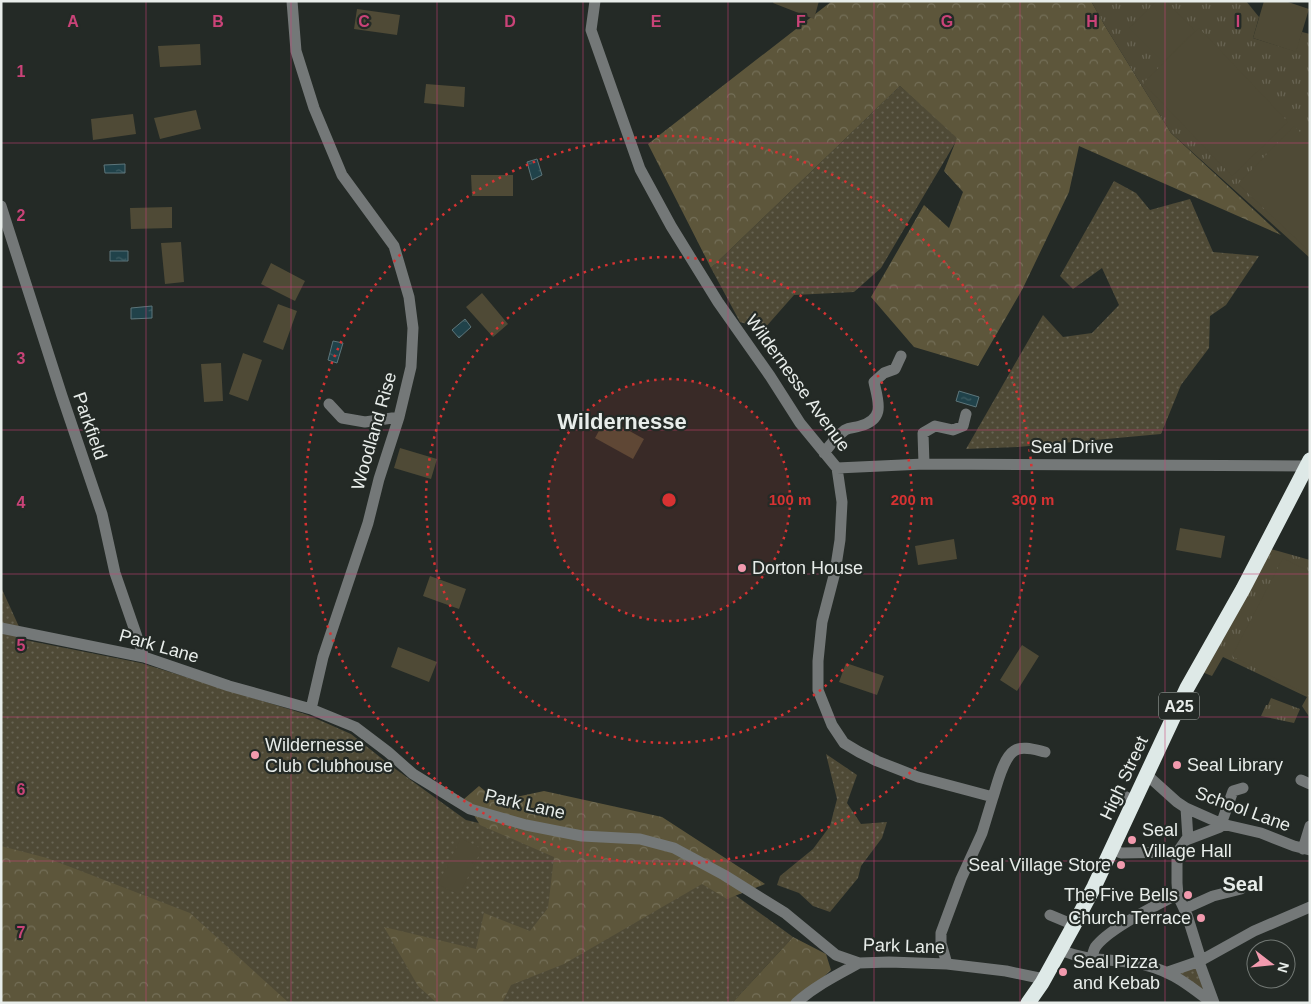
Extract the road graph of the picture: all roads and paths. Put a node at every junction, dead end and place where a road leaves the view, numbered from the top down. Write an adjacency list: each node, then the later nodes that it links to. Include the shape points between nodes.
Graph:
1 (292, 1): 7 (street, Woodland Rise, via 296,51 314,108 342,175 394,246 410,297 413,328 411,367)
2 (595, 1): 8 (street, Wildernesse Avenue, via 592,30 640,168 718,302)
3 (1, 206): 13 (street, Parkfield, via 102,514 115,573)
4 (901, 356): 8 (street, via 895,369 874,382 880,402 871,422 847,429)
5 (329, 404): 7 (street, via 342,418 365,422)
6 (966, 414): 10 (street, via 963,426 953,430 935,426 923,433)
7 (399, 417): 14 (street, Woodland Rise, via 323,657)
8 (824, 453): 11 (street, Wildernesse Avenue)
9 (1308, 463): 10 (street, Seal Drive); 16 (highway, High Street / A25, via 1194,676)
10 (924, 464): 11 (street, Seal Drive)
11 (837, 468): 18 (street, Wildernesse Avenue, via 842,502 840,540 822,622 818,661 818,690 832,725 844,743 877,761 918,777)
12 (1, 628): 13 (street, Park Lane)
13 (144, 658): 14 (street, Park Lane)
14 (311, 709): 33 (street, Park Lane, via 355,727 413,774 470,809 582,836 640,839 674,848 724,874 784,913)
15 (1045, 752): 18 (street, via 1028,748 1014,750 1006,758)
16 (1146, 775): 19 (street, School Lane); 23 (highway, High Street / A25, via 1128,798)
17 (1243, 788): 20 (street, via 1233,791)
18 (993, 797): 37 (street, via 982,833 941,933)
19 (1186, 808): 20 (street, School Lane); 22 (street)
20 (1222, 824): 22 (street, via 1220,828); 24 (street, School Lane, via 1262,833)
21 (1310, 826): 24 (street)
22 (1188, 839): 25 (street)
23 (1112, 849): 25 (street, via 1121,852); 31 (highway, High Street / A25)
24 (1306, 849)
25 (1178, 852): 27 (street)
26 (1241, 889): 29 (street, via 1213,896)
27 (1178, 894): 29 (street); 34 (street, via 1106,936 1096,946)
28 (1310, 907): 35 (street, via 1254,931)
29 (1184, 909): 35 (street)
30 (1050, 915): 31 (street)
31 (1074, 925): 32 (highway, High Street / A25)
32 (1061, 950): 34 (street); 40 (highway, High Street / A25)
33 (836, 955): 36 (street, Park Lane); 39 (street)
34 (1092, 959): 38 (street, via 1131,962)
35 (1200, 961): 38 (street); 43 (street)
36 (859, 963): 37 (street, Park Lane); 39 (street)
37 (947, 964): 40 (street, Park Lane, via 1006,971)
38 (1168, 972): 43 (street)
39 (834, 976): 41 (street)
40 (1044, 980): 42 (highway, A25)
41 (796, 1003)
42 (1028, 1003)
43 (1213, 1003)

